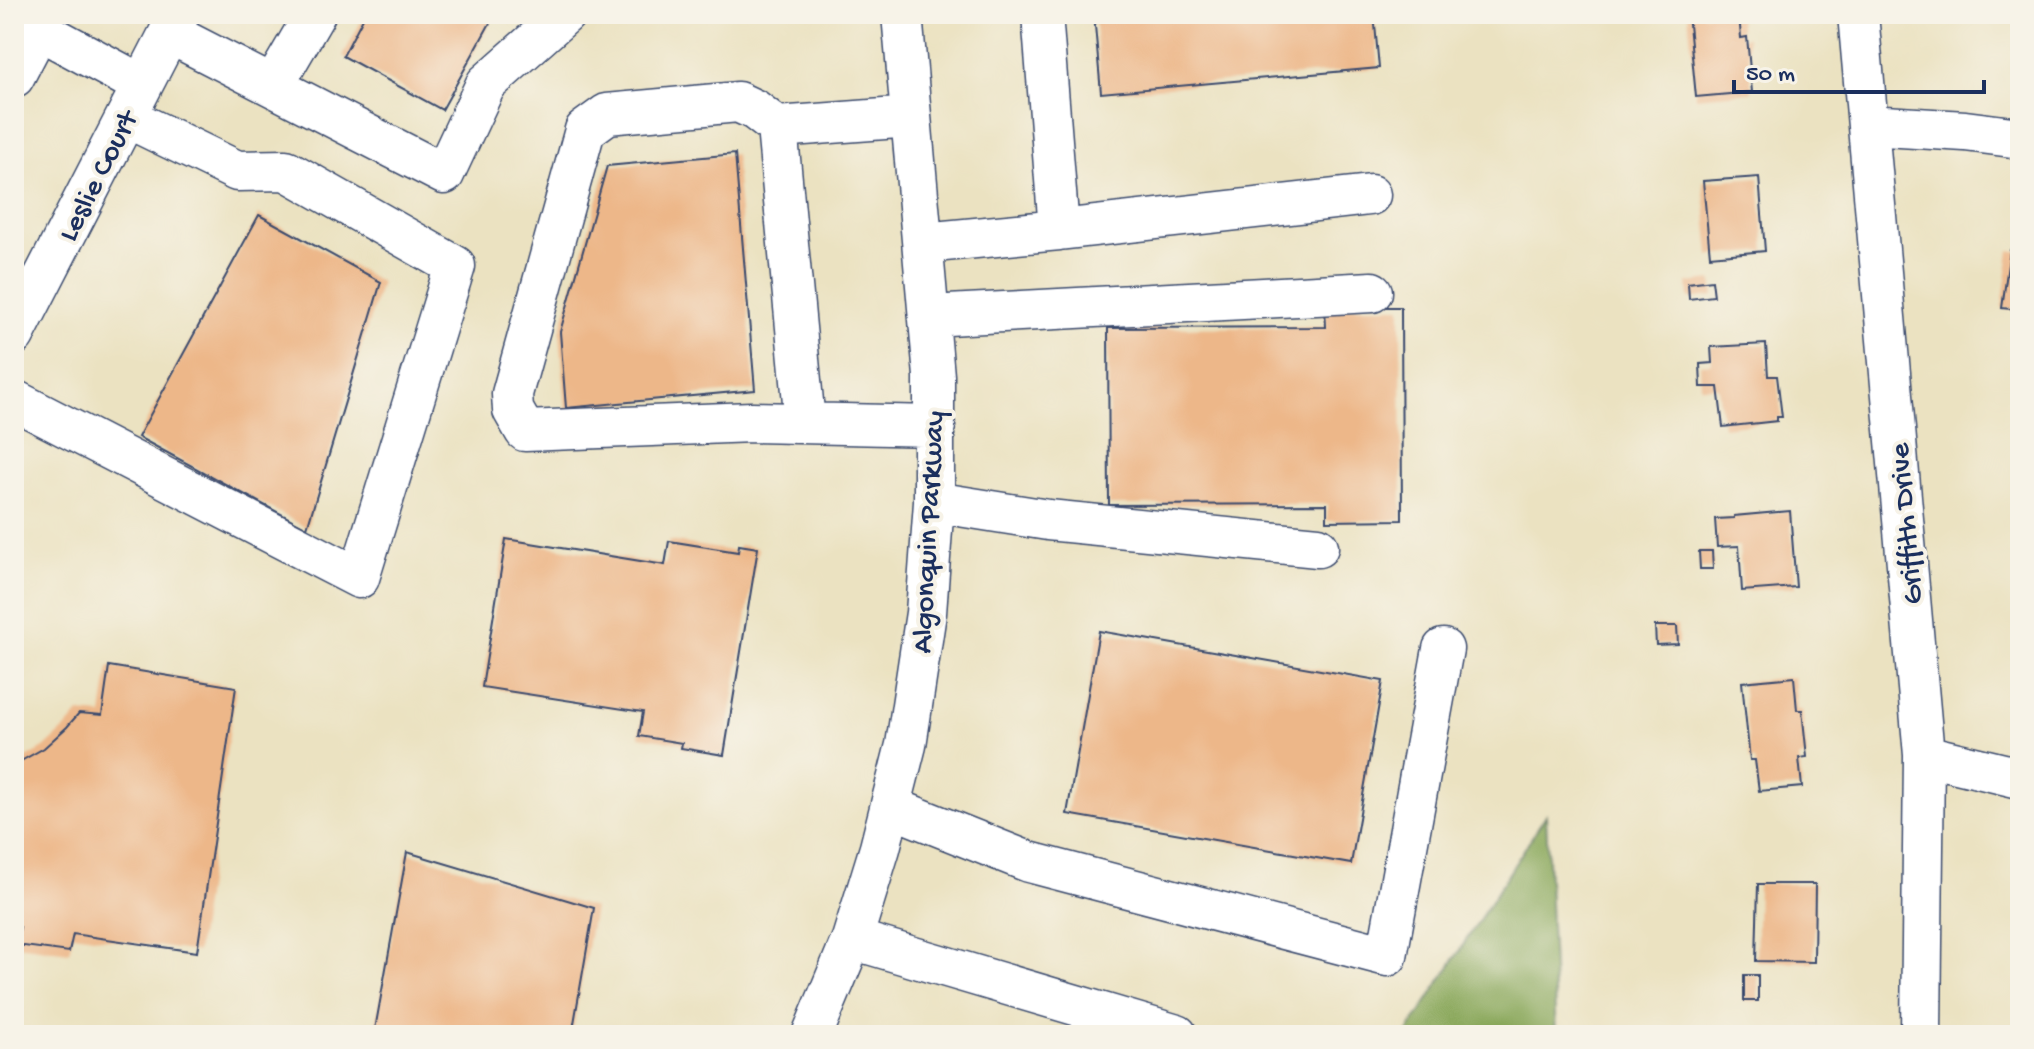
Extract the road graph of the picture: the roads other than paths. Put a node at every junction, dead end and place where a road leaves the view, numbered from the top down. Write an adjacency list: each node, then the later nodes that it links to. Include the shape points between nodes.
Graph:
1 (315, 14): 9 (street)
2 (565, 14): 9 (street, via 486,84 444,174)
3 (902, 14): 11 (street, Algonquin Parkway)
4 (1042, 14): 16 (street)
5 (1858, 14): 12 (street, Griffith Drive)
6 (27, 23): 8 (street); 10 (street)
7 (174, 23): 9 (street); 10 (street, Leslie Court)
8 (14, 77)
9 (273, 86)
10 (134, 101): 20 (street, Leslie Court); 21 (street, via 237,171 286,170 455,266 359,578)
11 (911, 117): 13 (street); 17 (street, Algonquin Parkway)
12 (1868, 125): 14 (street); 27 (street, Griffith Drive)
13 (777, 127): 22 (street); 22 (street, via 738,102 607,114 585,130 512,394 513,410 525,431)
14 (2020, 138)
15 (1370, 195): 16 (street)
16 (1059, 230): 17 (street)
17 (923, 243): 19 (street, Algonquin Parkway)
18 (1372, 292): 19 (street)
19 (929, 316): 23 (street, Algonquin Parkway)
20 (14, 335)
21 (14, 400)
22 (805, 423): 23 (street)
23 (935, 426): 24 (street, Algonquin Parkway)
24 (934, 502): 25 (street, via 1048,520); 29 (street, Algonquin Parkway, via 917,682)
25 (1318, 547)
26 (1443, 649): 29 (street, via 1387,956 1029,862)
27 (1924, 755): 28 (street); 34 (street, Griffith Drive)
28 (2020, 778)
29 (891, 807): 30 (street, Algonquin Parkway)
30 (852, 939): 31 (street); 32 (street, Algonquin Parkway)
31 (1063, 1019): 33 (street)
32 (812, 1035)
33 (1175, 1035)
34 (1921, 1035)

